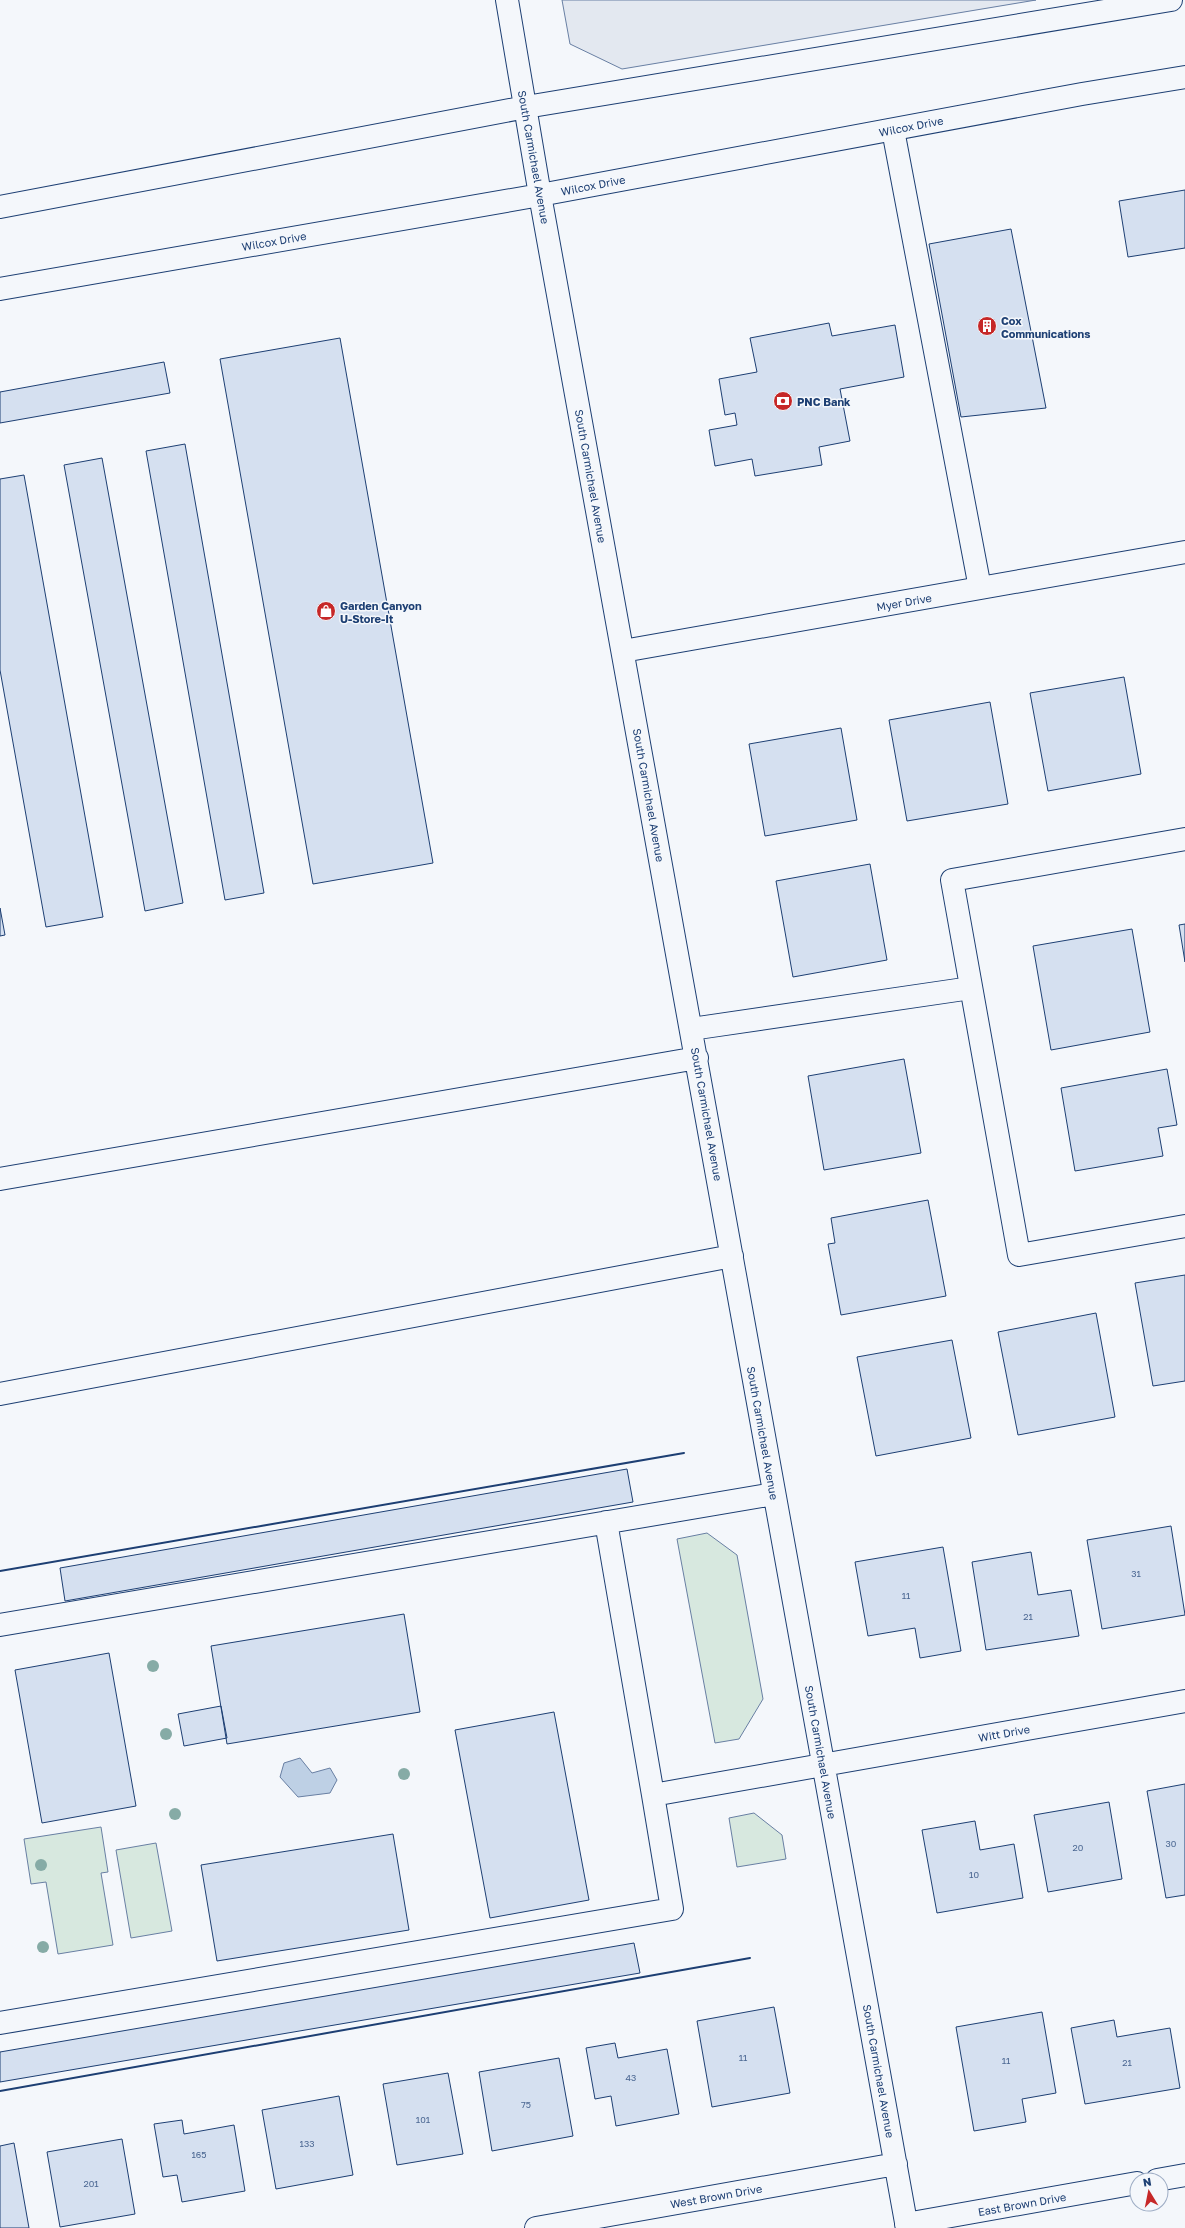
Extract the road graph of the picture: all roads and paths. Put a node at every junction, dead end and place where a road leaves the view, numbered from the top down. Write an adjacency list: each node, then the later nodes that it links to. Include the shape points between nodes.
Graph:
1 (507, 0): 4 (street, South Carmichael Avenue)
2 (1171, 0): 4 (street)
3 (1185, 77): 5 (street, Wilcox Drive)
4 (526, 107): 6 (street, South Carmichael Avenue); 7 (street)
5 (893, 130): 6 (street, Wilcox Drive); 10 (street)
6 (540, 195): 8 (street, Wilcox Drive); 11 (street, South Carmichael Avenue)
7 (0, 207)
8 (0, 289)
9 (1185, 552): 10 (street, Myer Drive)
10 (980, 588): 11 (street, Myer Drive)
11 (623, 651): 14 (street, South Carmichael Avenue)
12 (1185, 839): 13 (street, via 952,880)
13 (971, 988): 14 (street); 17 (street, via 1019,1255)
14 (691, 1029): 15 (street, South Carmichael Avenue)
15 (697, 1058): 16 (street); 18 (street, South Carmichael Avenue)
16 (0, 1179)
17 (1185, 1226)
18 (732, 1256): 19 (street); 20 (street, South Carmichael Avenue)
19 (0, 1394)
20 (774, 1494): 21 (street); 24 (street, South Carmichael Avenue)
21 (606, 1522): 22 (street); 25 (street)
22 (0, 1625)
23 (1185, 1700): 24 (street, Witt Drive)
24 (823, 1766): 25 (street, Witt Drive); 27 (street, South Carmichael Avenue)
25 (653, 1795): 26 (street, via 672,1909)
26 (0, 2023)
27 (896, 2164): 31 (street, South Carmichael Avenue); 32 (street, West Brown Drive)
28 (1185, 2175): 29 (street)
29 (1169, 2178)
30 (1129, 2185): 31 (street, East Brown Drive)
31 (907, 2226)
32 (536, 2228)

